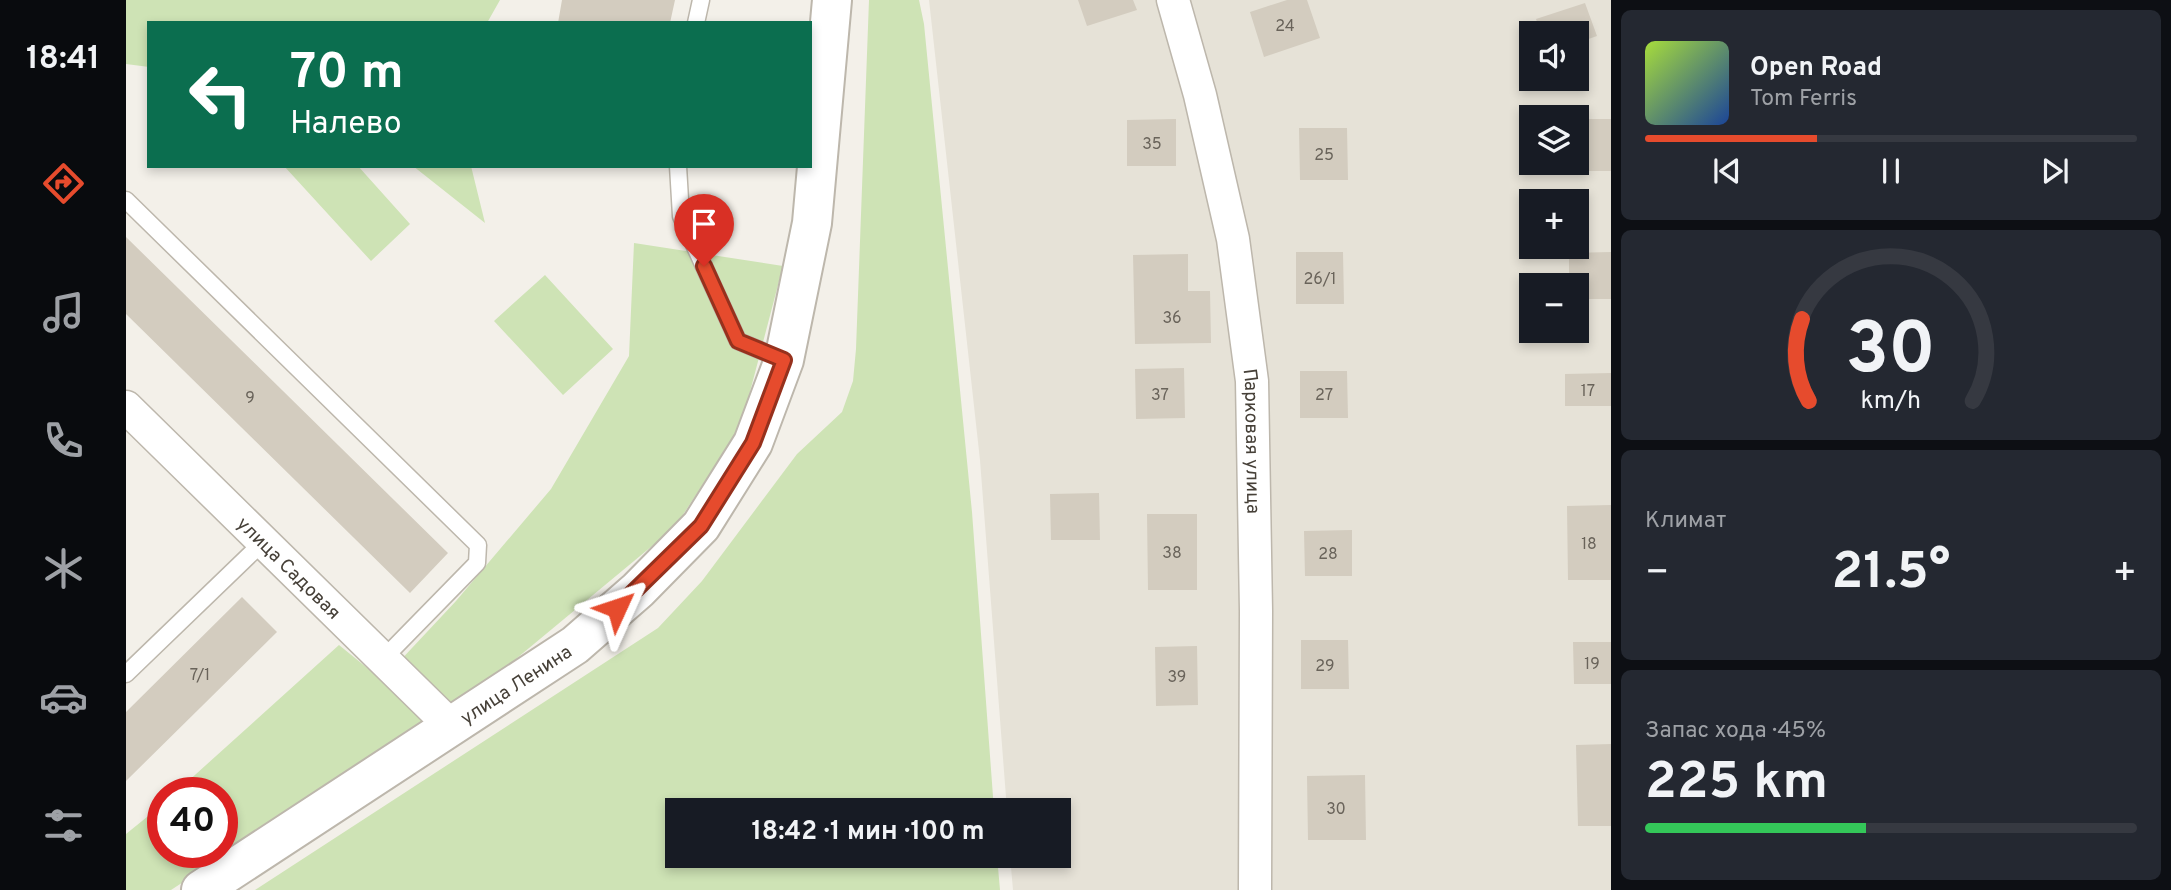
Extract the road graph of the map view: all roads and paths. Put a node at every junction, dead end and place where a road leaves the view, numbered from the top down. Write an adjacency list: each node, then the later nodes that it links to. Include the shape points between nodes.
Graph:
1 (701, 0): 4 (lane)
2 (832, 0): 7 (street, улица Ленина, via 812,223)
3 (1173, 0): 14 (street, Парковая улица, via 1233,239 1252,381)
4 (696, 21)
5 (678, 168): 7 (lane, via 681,216 738,341)
6 (126, 200): 10 (lane, via 478,545 477,563)
7 (784, 360): 12 (street, улица Ленина, via 753,443 701,526 575,645)
8 (126, 407): 9 (street, улица Садовая)
9 (263, 542): 10 (street, улица Садовая); 11 (lane)
10 (383, 659): 12 (street, улица Садовая)
11 (126, 674)
12 (452, 727): 13 (street, улица Ленина)
13 (201, 890)
14 (1255, 890)

